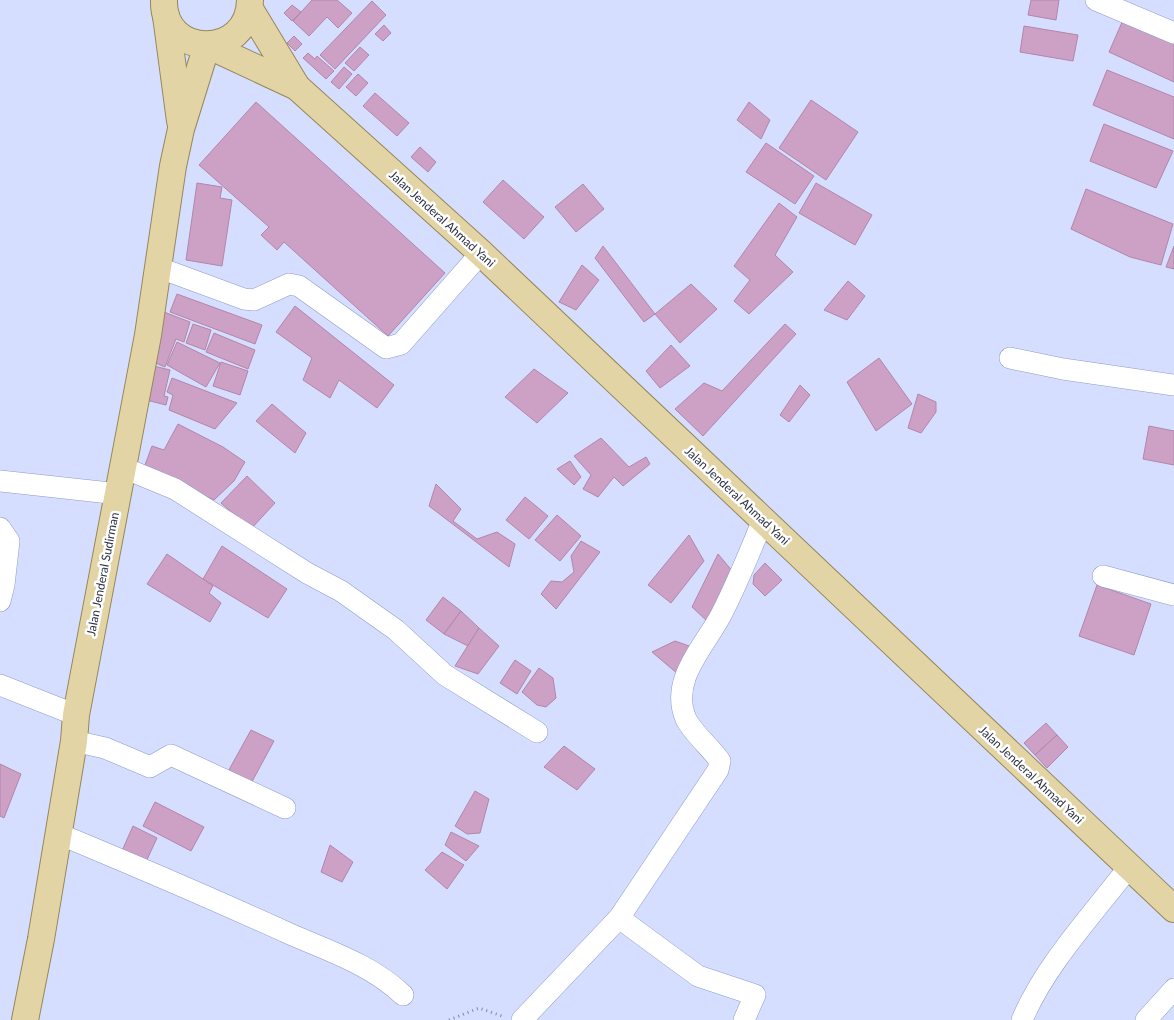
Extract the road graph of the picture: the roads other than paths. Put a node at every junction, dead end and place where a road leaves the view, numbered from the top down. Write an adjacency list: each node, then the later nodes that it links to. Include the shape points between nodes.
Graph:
1 (1096, 0): 4 (street)
2 (250, 4): 5 (main road, via 246,20 234,35 219,44); 6 (main road, Jalan Jenderal Ahmad Yani)
3 (165, 8): 5 (main road, Jalan Jenderal Ahmad Yani, via 172,28 182,37); 7 (main road, Jalan Jenderal Sudirman)
4 (1174, 34)
5 (207, 45): 6 (main road, Jalan Jenderal Ahmad Yani); 7 (main road, Jalan Jenderal Sudirman)
6 (297, 87): 8 (main road, Jalan Jenderal Ahmad Yani)
7 (181, 129): 9 (main road, Jalan Jenderal Sudirman)
8 (481, 253): 9 (street, via 402,344 386,348 299,286 289,284 254,300 244,299); 15 (main road, Jalan Jenderal Ahmad Yani)
9 (157, 267): 12 (main road, Jalan Jenderal Sudirman)
10 (1010, 358): 11 (street)
11 (1174, 385)
12 (124, 468): 14 (main road, Jalan Jenderal Sudirman); 22 (street, via 175,489 341,591 396,630 445,675)
13 (0, 481): 14 (street)
14 (119, 494): 21 (main road, Jalan Jenderal Sudirman)
15 (763, 520): 26 (main road, Jalan Jenderal Ahmad Yani); 28 (street, via 720,617 693,658 685,681 682,700 686,720 720,761 718,770)
16 (0, 528): 19 (street, via 9,542)
17 (1103, 576): 18 (street)
18 (1174, 595)
19 (0, 602)
20 (0, 685): 21 (street)
21 (76, 715): 23 (main road, Jalan Jenderal Sudirman)
22 (537, 732)
23 (74, 741): 24 (street, via 105,748 150,767 171,755); 25 (main road, Jalan Jenderal Sudirman)
24 (284, 808)
25 (59, 834): 30 (street, via 358,964 387,980); 32 (main road, Jalan Jenderal Sudirman)
26 (1129, 867): 27 (main road, Jalan Jenderal Ahmad Yani); 34 (street, via 1054,965)
27 (1174, 909)
28 (619, 918): 31 (street); 33 (street, via 698,976 755,995)
29 (1174, 989): 35 (street)
30 (402, 996)
31 (514, 1019)
32 (25, 1020)
33 (744, 1020)
34 (1022, 1020)
35 (1146, 1020)

